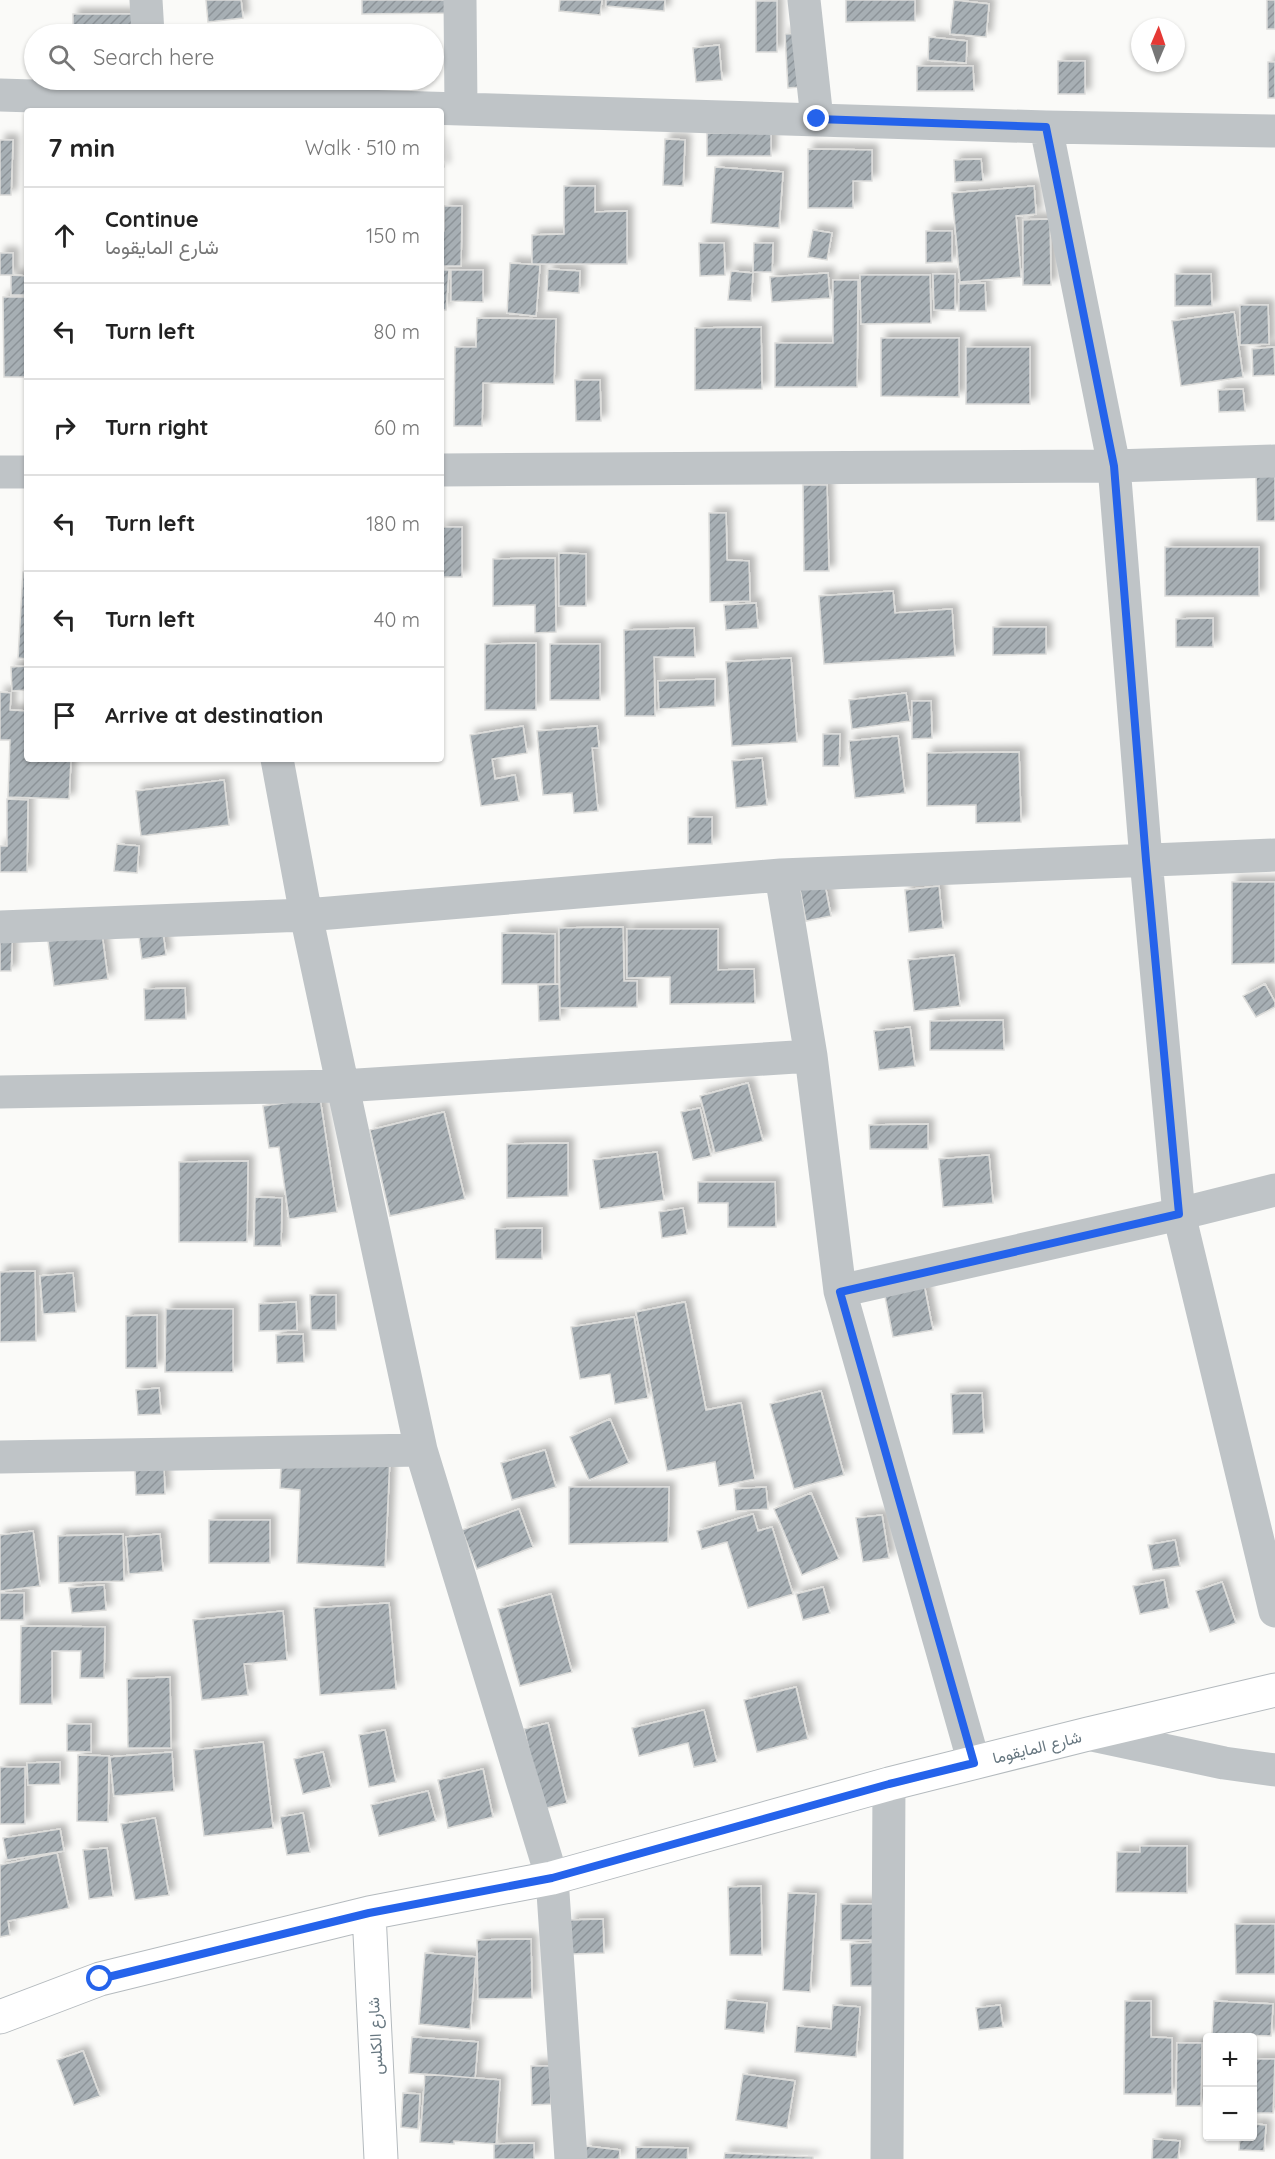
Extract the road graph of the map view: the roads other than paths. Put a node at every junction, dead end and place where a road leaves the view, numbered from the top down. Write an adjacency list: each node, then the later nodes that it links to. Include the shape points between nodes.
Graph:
1 (146, 0): 4 (street)
2 (460, 0): 7 (street)
3 (804, 0): 8 (street)
4 (147, 24)
5 (0, 95): 6 (street)
6 (153, 97): 7 (street)
7 (461, 108): 8 (street)
8 (817, 119): 9 (street)
9 (1046, 127): 10 (street); 12 (street)
10 (1275, 131)
11 (1275, 461): 12 (street)
12 (1114, 466): 13 (street); 18 (street)
13 (444, 470)
14 (0, 472): 15 (street)
15 (24, 472)
16 (278, 762): 20 (street)
17 (1275, 855): 18 (street)
18 (1146, 860): 19 (street); 26 (street)
19 (781, 875): 20 (street); 22 (street)
20 (306, 915): 21 (street); 23 (street)
21 (0, 927)
22 (811, 1056): 23 (street); 27 (street)
23 (342, 1086): 24 (street); 28 (street)
24 (0, 1092)
25 (1275, 1190): 26 (street)
26 (1179, 1214): 27 (street); 30 (street)
27 (840, 1292): 33 (street)
28 (421, 1450): 29 (street); 36 (street)
29 (0, 1457)
30 (1275, 1611)
31 (1275, 1690): 32 (street, شارع المايقوما)
32 (1088, 1734): 33 (street, شارع المايقوما); 34 (street)
33 (974, 1763): 35 (street, شارع المايقوما)
34 (1275, 1770)
35 (889, 1784): 36 (street, شارع المايقوما); 41 (street)
36 (552, 1878): 37 (street, شارع المايقوما); 40 (street)
37 (369, 1913): 38 (street, شارع المايقوما, via 100,1979); 39 (street, شارع الكلس)
38 (0, 2017)
39 (381, 2159)
40 (571, 2159)
41 (887, 2159)

